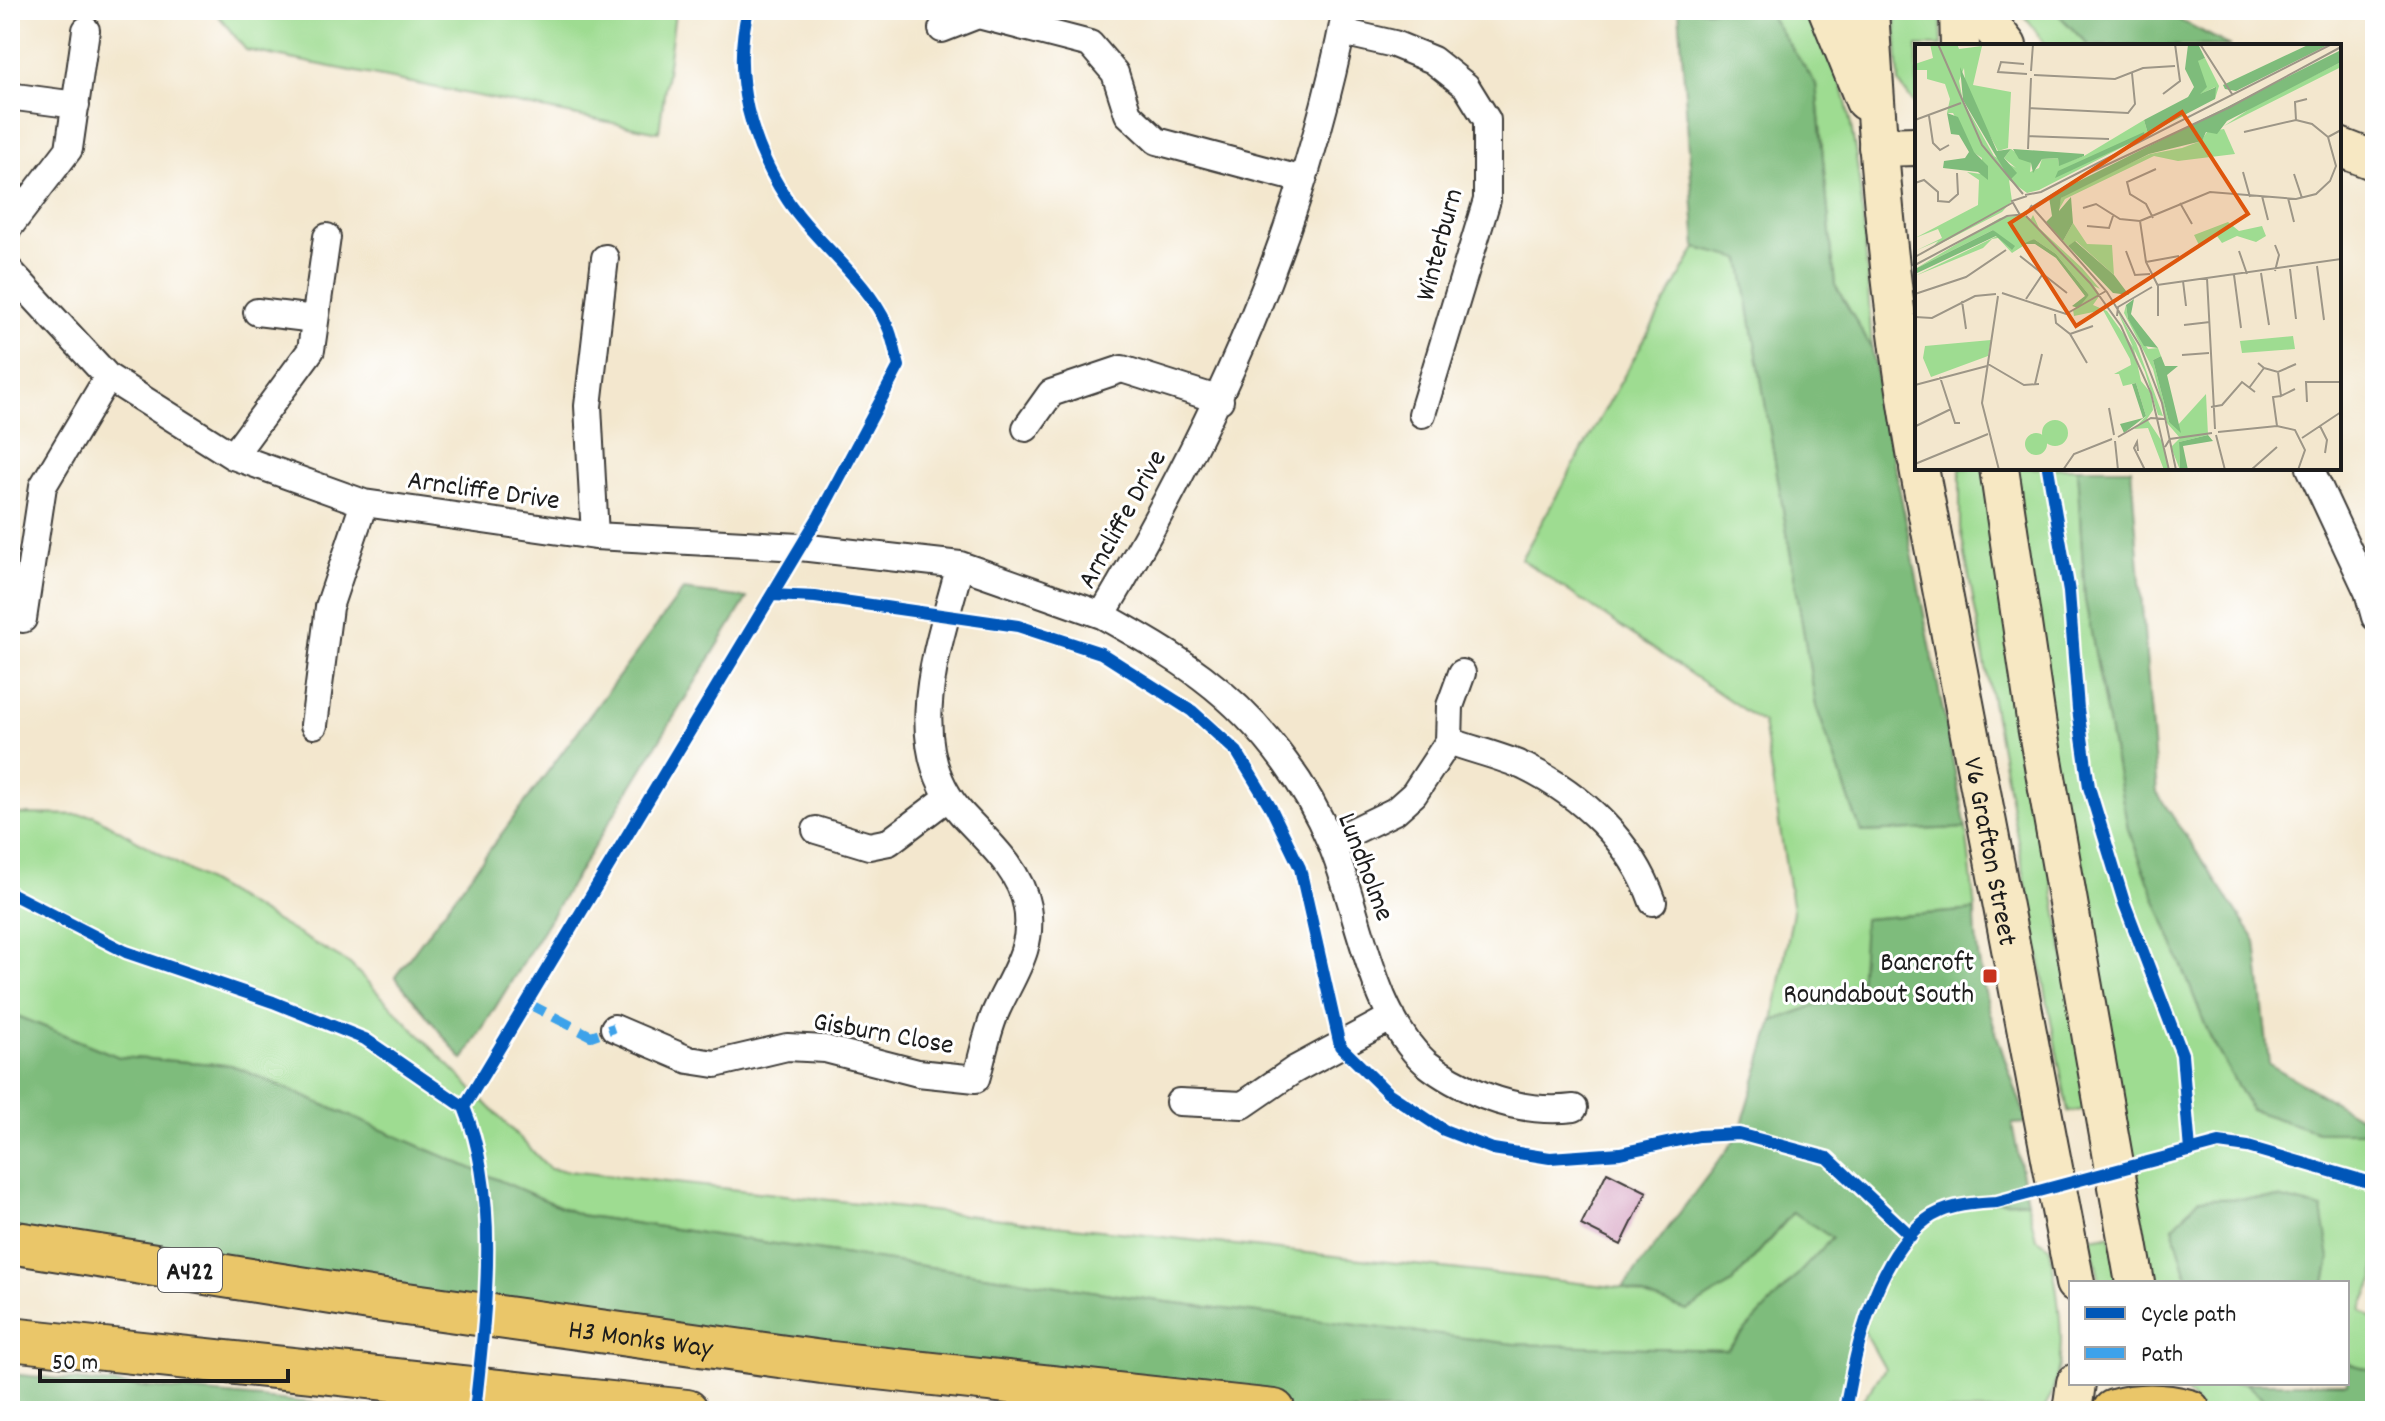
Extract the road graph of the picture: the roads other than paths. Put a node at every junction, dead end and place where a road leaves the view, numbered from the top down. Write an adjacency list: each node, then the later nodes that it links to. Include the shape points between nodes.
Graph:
1 (1828, 10): 12 (street)
2 (1869, 10): 12 (street)
3 (1959, 10): 8 (street)
4 (1986, 10): 9 (street)
5 (1344, 21): 16 (street, Arncliffe Drive); 25 (street, Winterburn, via 1433,60 1466,86 1487,120 1487,200)
6 (942, 29): 16 (street, via 978,15 1090,44 1115,73 1128,114 1157,141)
7 (86, 30): 11 (street)
8 (1960, 44)
9 (2005, 44)
10 (16, 97): 11 (street)
11 (76, 105): 17 (street, via 69,149)
12 (1877, 138): 13 (street); 27 (street)
13 (1915, 146)
14 (2341, 148): 15 (street)
15 (2375, 161)
16 (1303, 180): 24 (street, Arncliffe Drive)
17 (10, 226)
18 (327, 237): 22 (street)
19 (605, 258): 33 (street, Arncliffe Drive, via 588,406)
20 (10, 271): 23 (street, Arncliffe Drive)
21 (257, 312): 22 (street)
22 (315, 319): 28 (street, via 311,350)
23 (108, 377): 28 (street, Arncliffe Drive); 37 (street, via 43,486)
24 (1220, 400): 26 (street, via 1122,369 1051,393); 35 (street, Arncliffe Drive, via 1165,510)
25 (1422, 414)
26 (1026, 428)
27 (1915, 446)
28 (233, 456): 32 (street, Arncliffe Drive)
29 (1919, 470): 50 (street, V6 Grafton Street)
30 (1999, 470): 51 (street, via 2037,726)
31 (2311, 470): 36 (street)
32 (364, 503): 33 (street, Arncliffe Drive); 39 (street, via 329,607)
33 (595, 536): 34 (street, Arncliffe Drive, via 800,547)
34 (960, 565): 35 (street, Arncliffe Drive); 41 (street, Gisburn Close, via 927,703 930,743)
35 (1102, 615): 43 (street, Lundholme, via 1180,658 1241,708 1286,764)
36 (2375, 617)
37 (23, 619)
38 (1462, 673): 40 (street, via 1450,706)
39 (314, 725)
40 (1449, 741): 43 (street, via 1414,794 1395,811); 44 (street, via 1525,767 1595,812 1644,876)
41 (947, 798): 42 (street, via 889,842 869,846); 46 (street, Gisburn Close, via 1012,869 1027,906 1028,941 1020,968 995,1011 976,1079 918,1073 825,1049 787,1047 715,1064 689,1060)
42 (816, 830)
43 (1331, 842): 45 (street, Lundholme)
44 (1653, 902)
45 (1392, 1017): 47 (street, via 1294,1070 1243,1105); 48 (street, Lundholme, via 1425,1062 1469,1089 1546,1112)
46 (614, 1028)
47 (1179, 1102)
48 (1574, 1108)
49 (10, 1242): 56 (main road, H3 Monks Way / A422, via 822,1362)
50 (2075, 1281)
51 (2135, 1281)
52 (10, 1339): 55 (main road)
53 (2076, 1385): 57 (street)
54 (2181, 1385): 60 (street)
55 (687, 1411)
56 (1274, 1411)
57 (2072, 1411)
58 (2114, 1411): 59 (main road, via 2132,1405)
59 (2189, 1411)
60 (2200, 1411)

